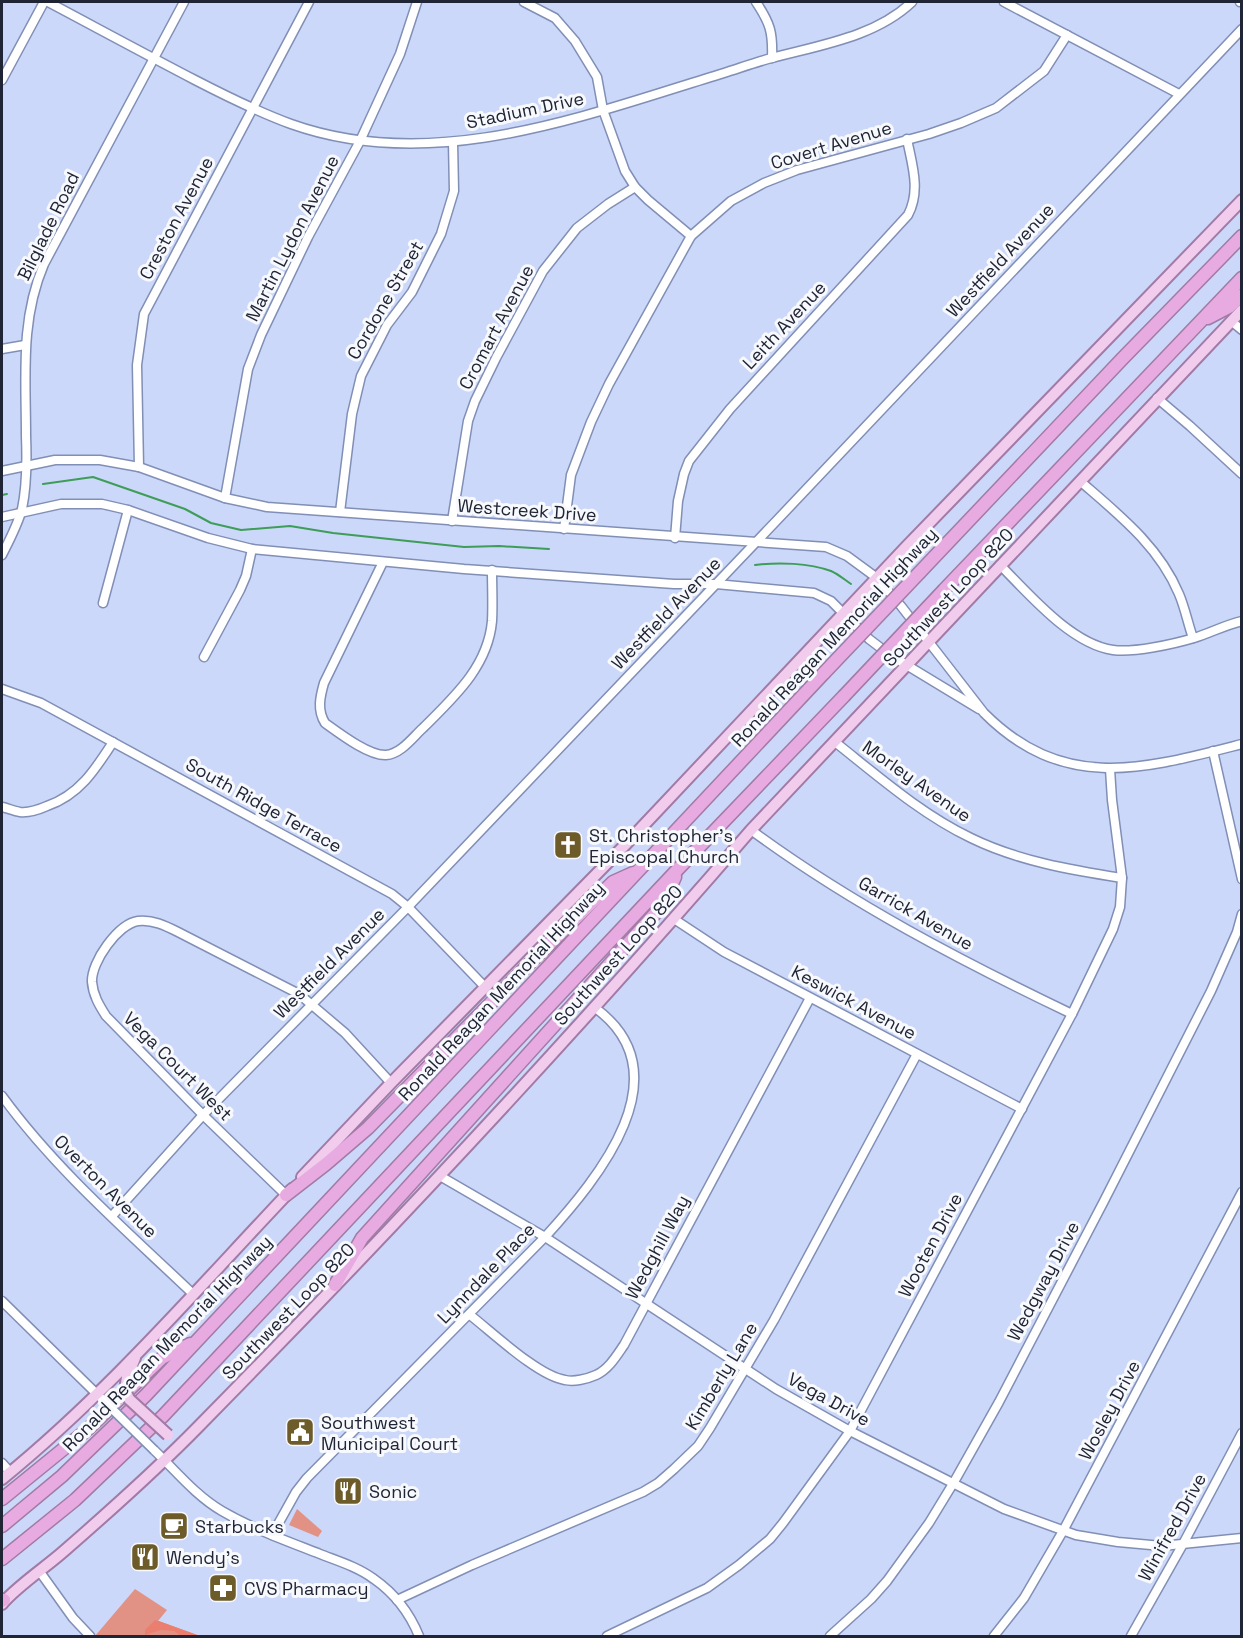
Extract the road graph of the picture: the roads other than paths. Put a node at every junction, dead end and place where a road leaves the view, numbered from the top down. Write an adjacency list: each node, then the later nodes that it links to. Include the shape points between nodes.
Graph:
1 (46, 2): 11 (street, Stadium Drive); 13 (street)
2 (184, 2): 11 (street, Bilglade Road)
3 (309, 2): 15 (street, Creston Avenue)
4 (417, 2): 18 (street, Martin Lydon Avenue, via 400,54)
5 (524, 2): 16 (street, via 555,18 575,40 597,77)
6 (756, 2): 12 (street, via 773,35)
7 (912, 2): 12 (street, Stadium Drive, via 889,20 835,43)
8 (1004, 2): 10 (street)
9 (1242, 29): 14 (street, Westfield Avenue)
10 (1067, 35): 14 (street); 17 (street, Covert Avenue, via 1044,71 996,108)
11 (153, 58): 15 (street, Stadium Drive); 30 (street, Bilglade Road, via 44,264 30,305)
12 (772, 58): 16 (street, Stadium Drive)
13 (2, 80)
14 (1179, 94): 46 (street, Westfield Avenue)
15 (252, 109): 18 (street, Stadium Drive, via 292,125); 34 (street, Creston Avenue, via 144,314 137,364)
16 (603, 110): 19 (street, Stadium Drive, via 503,135); 20 (street)
17 (907, 139): 22 (street, Covert Avenue, via 779,176 730,201); 45 (street, Leith Avenue, via 916,184 908,215 730,409 689,461 678,501)
18 (360, 141): 19 (street, Stadium Drive); 38 (street, Martin Lydon Avenue, via 303,247 248,369)
19 (453, 142): 40 (street, Cordone Street, via 454,191 441,234 362,376 351,414)
20 (635, 187): 22 (street); 43 (street, Cromart Avenue, via 577,228 543,271 475,400)
21 (1242, 200): 52 (main road)
22 (691, 236): 44 (street, Covert Avenue, via 591,422 571,475)
23 (1242, 236): 71 (highway, Ronald Reagan Memorial Highway, bridge)
24 (1242, 278): 28 (highway)
25 (1242, 295): 28 (highway, via 1229,307)
26 (1242, 310): 27 (main road, Southwest Loop 820)
27 (1231, 321): 29 (street); 32 (main road, Southwest Loop 820)
28 (1199, 322): 70 (highway, bridge)
29 (1242, 330)
30 (25, 345): 31 (street); 33 (street, Bilglade Road)
31 (2, 349)
32 (1156, 398): 36 (street); 37 (main road, Southwest Loop 820)
33 (27, 465): 34 (street, Westcreek Drive, via 84,459); 35 (street, Westcreek Drive); 41 (street, Bilglade Road)
34 (139, 466): 38 (street, Westcreek Drive)
35 (2, 471)
36 (1242, 474)
37 (1080, 481): 50 (main road, Southwest Loop 820); 57 (street, via 1151,547 1179,594)
38 (225, 498): 40 (street, Westcreek Drive, via 267,507)
39 (128, 510): 41 (street, Westcreek Drive, via 80,502); 47 (street, Westcreek Drive); 54 (street)
40 (340, 512): 43 (street, Westcreek Drive)
41 (21, 513): 42 (street, Westcreek Drive); 48 (street, Bilglade Road)
42 (2, 517)
43 (452, 521): 44 (street, Westcreek Drive)
44 (564, 529): 45 (street, Westcreek Drive)
45 (675, 538): 46 (street, Westcreek Drive)
46 (756, 543): 52 (street, Westcreek Drive, via 826,547 848,556); 53 (street, Westfield Avenue)
47 (252, 549): 49 (street, Westcreek Drive); 59 (street, via 240,590)
48 (2, 555)
49 (383, 562): 51 (street, Westcreek Drive); 51 (street, via 324,683 319,702 325,723 372,752 386,755 399,750 474,672 487,646 492,623)
50 (1000, 566): 57 (street, via 1053,617 1104,648 1134,650); 58 (main road, Southwest Loop 820)
51 (492, 570): 53 (street, Westcreek Drive)
52 (877, 578): 55 (main road); 58 (street, Westcreek Drive)
53 (716, 584): 55 (street, Westcreek Drive, via 814,593); 74 (street, Westfield Avenue)
54 (103, 603)
55 (845, 613): 60 (street, Westcreek Drive, via 869,639); 77 (main road)
56 (1242, 621): 57 (street)
57 (1193, 639)
58 (929, 641): 60 (main road, Southwest Loop 820); 62 (street, Westcreek Drive)
59 (204, 657)
60 (906, 665): 62 (street, Westcreek Drive); 64 (main road, Southwest Loop 820)
61 (2, 689): 63 (street, South Ridge Terrace, via 40,702)
62 (984, 713): 67 (street, Westcreek Drive, via 1029,749 1069,763)
63 (112, 742): 68 (street, via 96,769 60,802 34,811); 74 (street, South Ridge Terrace, via 392,894)
64 (835, 742): 69 (main road, Southwest Loop 820); 72 (street, Morley Avenue, via 937,819 970,838 1068,870)
65 (1242, 744): 66 (street, Westcreek Drive)
66 (1214, 751): 67 (street, Westcreek Drive, via 1149,766); 73 (street)
67 (1110, 770): 72 (street, Wooten Drive)
68 (2, 807)
69 (752, 830): 76 (main road, Southwest Loop 820); 81 (street, Garrick Avenue, via 784,854 940,947)
70 (678, 869): 92 (highway, via 662,906 362,1238); 114 (highway, via 163,1416 75,1500)
71 (640, 870): 89 (highway, via 613,882 368,1128); 97 (highway, Ronald Reagan Memorial Highway)
72 (1122, 878): 81 (street, Wooten Drive, via 1120,907 1113,929)
73 (1242, 879)
74 (408, 907): 77 (street, South Ridge Terrace); 79 (street, Westfield Avenue)
75 (1242, 914): 107 (street, Wedgway Drive, via 1211,991)
76 (674, 919): 78 (street, Keswick Avenue, via 724,952); 80 (main road, Southwest Loop 820)
77 (485, 987): 83 (main road)
78 (810, 998): 82 (street, Keswick Avenue); 95 (street, Wedghill Way)
79 (312, 1003): 83 (street, Vega Court West); 86 (street, Westfield Avenue); 86 (street, Vega Court West, via 162,924 137,921 122,929 94,969 92,980 98,1004)
80 (594, 1006): 87 (main road, Southwest Loop 820); 91 (street, Lynndale Place, via 607,1016 626,1042 634,1083 631,1106 618,1139 593,1180)
81 (1072, 1014): 85 (street, Wooten Drive)
82 (917, 1054): 85 (street, Keswick Avenue); 99 (street, Kimberly Lane)
83 (391, 1083): 89 (main road)
84 (2, 1096): 90 (street, Overton Avenue, via 52,1157)
85 (1022, 1108): 101 (street, Wooten Drive)
86 (203, 1115): 89 (street, Vega Court West); 90 (street, Westfield Avenue)
87 (440, 1176): 91 (street, Vega Drive); 92 (main road, Southwest Loop 820)
88 (1242, 1192): 110 (street, Wosley Drive)
89 (286, 1195): 93 (main road)
90 (112, 1216): 93 (street, Overton Avenue)
91 (545, 1237): 95 (street, Vega Drive); 96 (street, Lynndale Place)
92 (334, 1285): 103 (main road, Southwest Loop 820)
93 (193, 1294): 98 (main road)
94 (2, 1301): 100 (street)
95 (645, 1303): 96 (street, Wedghill Way, via 614,1360 596,1375 574,1381 559,1379 538,1368); 99 (street, Vega Drive)
96 (470, 1314): 111 (street, Lynndale Place, via 307,1478)
97 (200, 1339): 108 (highway, via 162,1358 88,1429); 109 (highway, Ronald Reagan Memorial Highway, via 95,1446)
98 (140, 1349): 100 (main road); 103 (main road, bridge, via 127,1377 125,1390 129,1399 168,1435)
99 (746, 1370): 101 (street, Vega Drive); 116 (street, Kimberly Lane, via 698,1446 658,1483)
100 (96, 1393): 104 (street, bridge); 106 (main road)
101 (850, 1431): 107 (street, Vega Drive); 120 (street, Wooten Drive, via 770,1539 707,1588)
102 (1242, 1433): 113 (street, Winifred Drive)
103 (191, 1434): 104 (main road, Southwest Loop 820)
104 (164, 1460): 111 (street, via 221,1510); 115 (main road, Southwest Loop 820)
105 (2, 1463): 106 (street)
106 (6, 1475)
107 (954, 1482): 110 (street, Vega Drive, via 1004,1509); 121 (street, Wedgway Drive, via 887,1581)
108 (2, 1499)
109 (2, 1526)
110 (1063, 1531): 113 (street, Vega Drive, via 1118,1542); 122 (street, Wosley Drive, via 1024,1598)
111 (272, 1535): 116 (street, via 361,1571)
112 (1242, 1538): 113 (street, Vega Drive)
113 (1183, 1544): 123 (street, Winifred Drive)
114 (2, 1559)
115 (40, 1572): 117 (main road, Southwest Loop 820); 118 (street, via 72,1618)
116 (397, 1600): 119 (street)
117 (2, 1602)
118 (90, 1636)
119 (418, 1636)
120 (607, 1636)
121 (830, 1636)
122 (994, 1636)
123 (1131, 1636)

